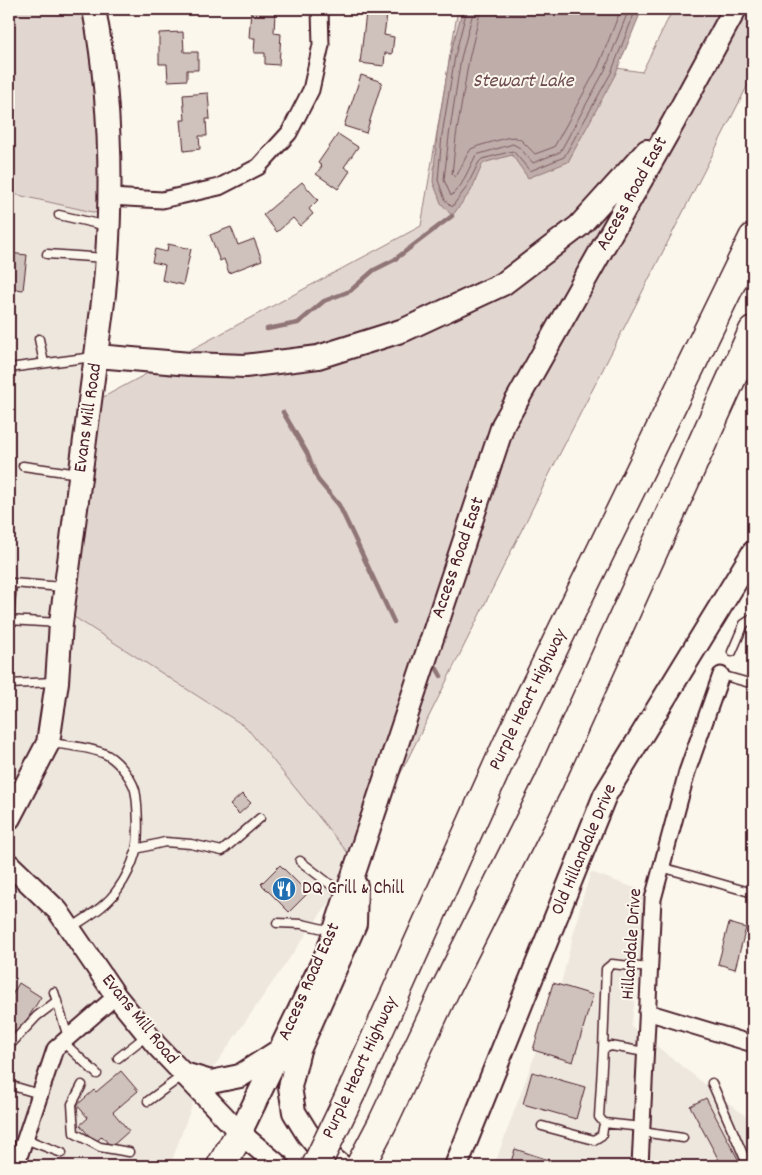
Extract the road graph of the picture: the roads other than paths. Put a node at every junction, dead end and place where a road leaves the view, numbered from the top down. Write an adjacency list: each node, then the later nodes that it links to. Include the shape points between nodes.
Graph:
1 (94, 9): 5 (main road, Evans Mill Road, via 102,51)
2 (320, 9): 5 (street, via 321,46 310,90 289,133 258,167 220,188 162,200)
3 (735, 9): 4 (main road, Access Road East)
4 (673, 123): 13 (main road, via 579,226 503,284 404,330 318,357 244,366); 35 (main road, Access Road East, via 503,425)
5 (110, 197): 7 (main road, Evans Mill Road)
6 (59, 215): 7 (lane)
7 (108, 227): 10 (main road, Evans Mill Road)
8 (753, 238): 73 (highway, Purple Heart Highway, bridge, via 510,738)
9 (47, 254): 10 (lane)
10 (108, 258): 13 (main road, Evans Mill Road)
11 (753, 331): 75 (highway, via 548,784)
12 (39, 339): 14 (lane)
13 (97, 356): 14 (lane); 17 (main road, Evans Mill Road)
14 (44, 363): 15 (lane)
15 (9, 368)
16 (23, 466): 17 (lane)
17 (81, 474): 20 (main road, Evans Mill Road)
18 (753, 553): 76 (main road, Old Hillandale Drive, via 605,795)
19 (10, 583): 20 (lane); 22 (lane)
20 (66, 587): 23 (main road, Evans Mill Road)
21 (753, 618): 24 (lane, via 744,624)
22 (9, 620): 23 (lane)
23 (61, 624): 26 (main road, Evans Mill Road)
24 (732, 652)
25 (721, 675): 28 (lane); 36 (street, Hillandale Drive, via 687,772)
26 (57, 682): 27 (lane); 29 (main road, Evans Mill Road)
27 (9, 684)
28 (753, 684)
29 (48, 743): 30 (main road, Evans Mill Road); 32 (lane, via 104,753 121,766 134,790 138,821)
30 (9, 818)
31 (260, 818): 32 (lane, via 222,851 165,842)
32 (136, 849): 40 (lane, via 118,891)
33 (300, 861): 38 (lane)
34 (9, 864): 40 (street, Evans Mill Road, via 58,911)
35 (356, 865): 38 (main road, Access Road East); 74 (main road, via 356,924 298,1050 290,1087 294,1112 307,1133)
36 (661, 867): 37 (lane); 42 (street, Hillandale Drive, via 653,899)
37 (753, 893)
38 (346, 896): 41 (main road, Access Road East)
39 (278, 923): 41 (lane)
40 (70, 929): 44 (street, Evans Mill Road)
41 (334, 931): 52 (main road, Access Road East, via 328,951)
42 (649, 968): 46 (street, Hillandale Drive); 51 (lane, via 612,964 606,969)
43 (54, 992): 45 (lane)
44 (116, 996): 47 (street, Evans Mill Road); 48 (street)
45 (57, 1001): 48 (lane); 50 (lane, via 37,1016)
46 (647, 1012): 49 (street); 53 (street, Hillandale Drive)
47 (148, 1035): 54 (lane); 56 (street, Evans Mill Road)
48 (66, 1040): 55 (lane); 60 (street, via 55,1049)
49 (753, 1044)
50 (9, 1046)
51 (603, 1049): 53 (lane, via 612,1046); 62 (lane, via 599,1117)
52 (280, 1050): 56 (main road, via 240,1076 211,1082); 65 (main road, Access Road East)
53 (645, 1052): 64 (street, Hillandale Drive)
54 (118, 1058)
55 (97, 1074)
56 (184, 1074): 61 (lane); 65 (street, Evans Mill Road)
57 (712, 1083): 78 (lane)
58 (9, 1085): 60 (lane)
59 (82, 1085): 68 (lane, via 72,1104 74,1133 100,1146)
60 (40, 1094): 67 (street)
61 (148, 1101)
62 (604, 1123): 63 (lane, via 602,1135 594,1140); 64 (lane)
63 (542, 1126)
64 (642, 1130): 66 (lane); 77 (street, Hillandale Drive)
65 (240, 1133): 71 (highway); 72 (street, Evans Mill Road)
66 (683, 1138)
67 (25, 1139): 69 (lane); 70 (street)
68 (129, 1152)
69 (62, 1153)
70 (16, 1166)
71 (222, 1166)
72 (279, 1166)
73 (316, 1166)
74 (341, 1166)
75 (360, 1166)
76 (456, 1166)
77 (640, 1166)
78 (748, 1166)

